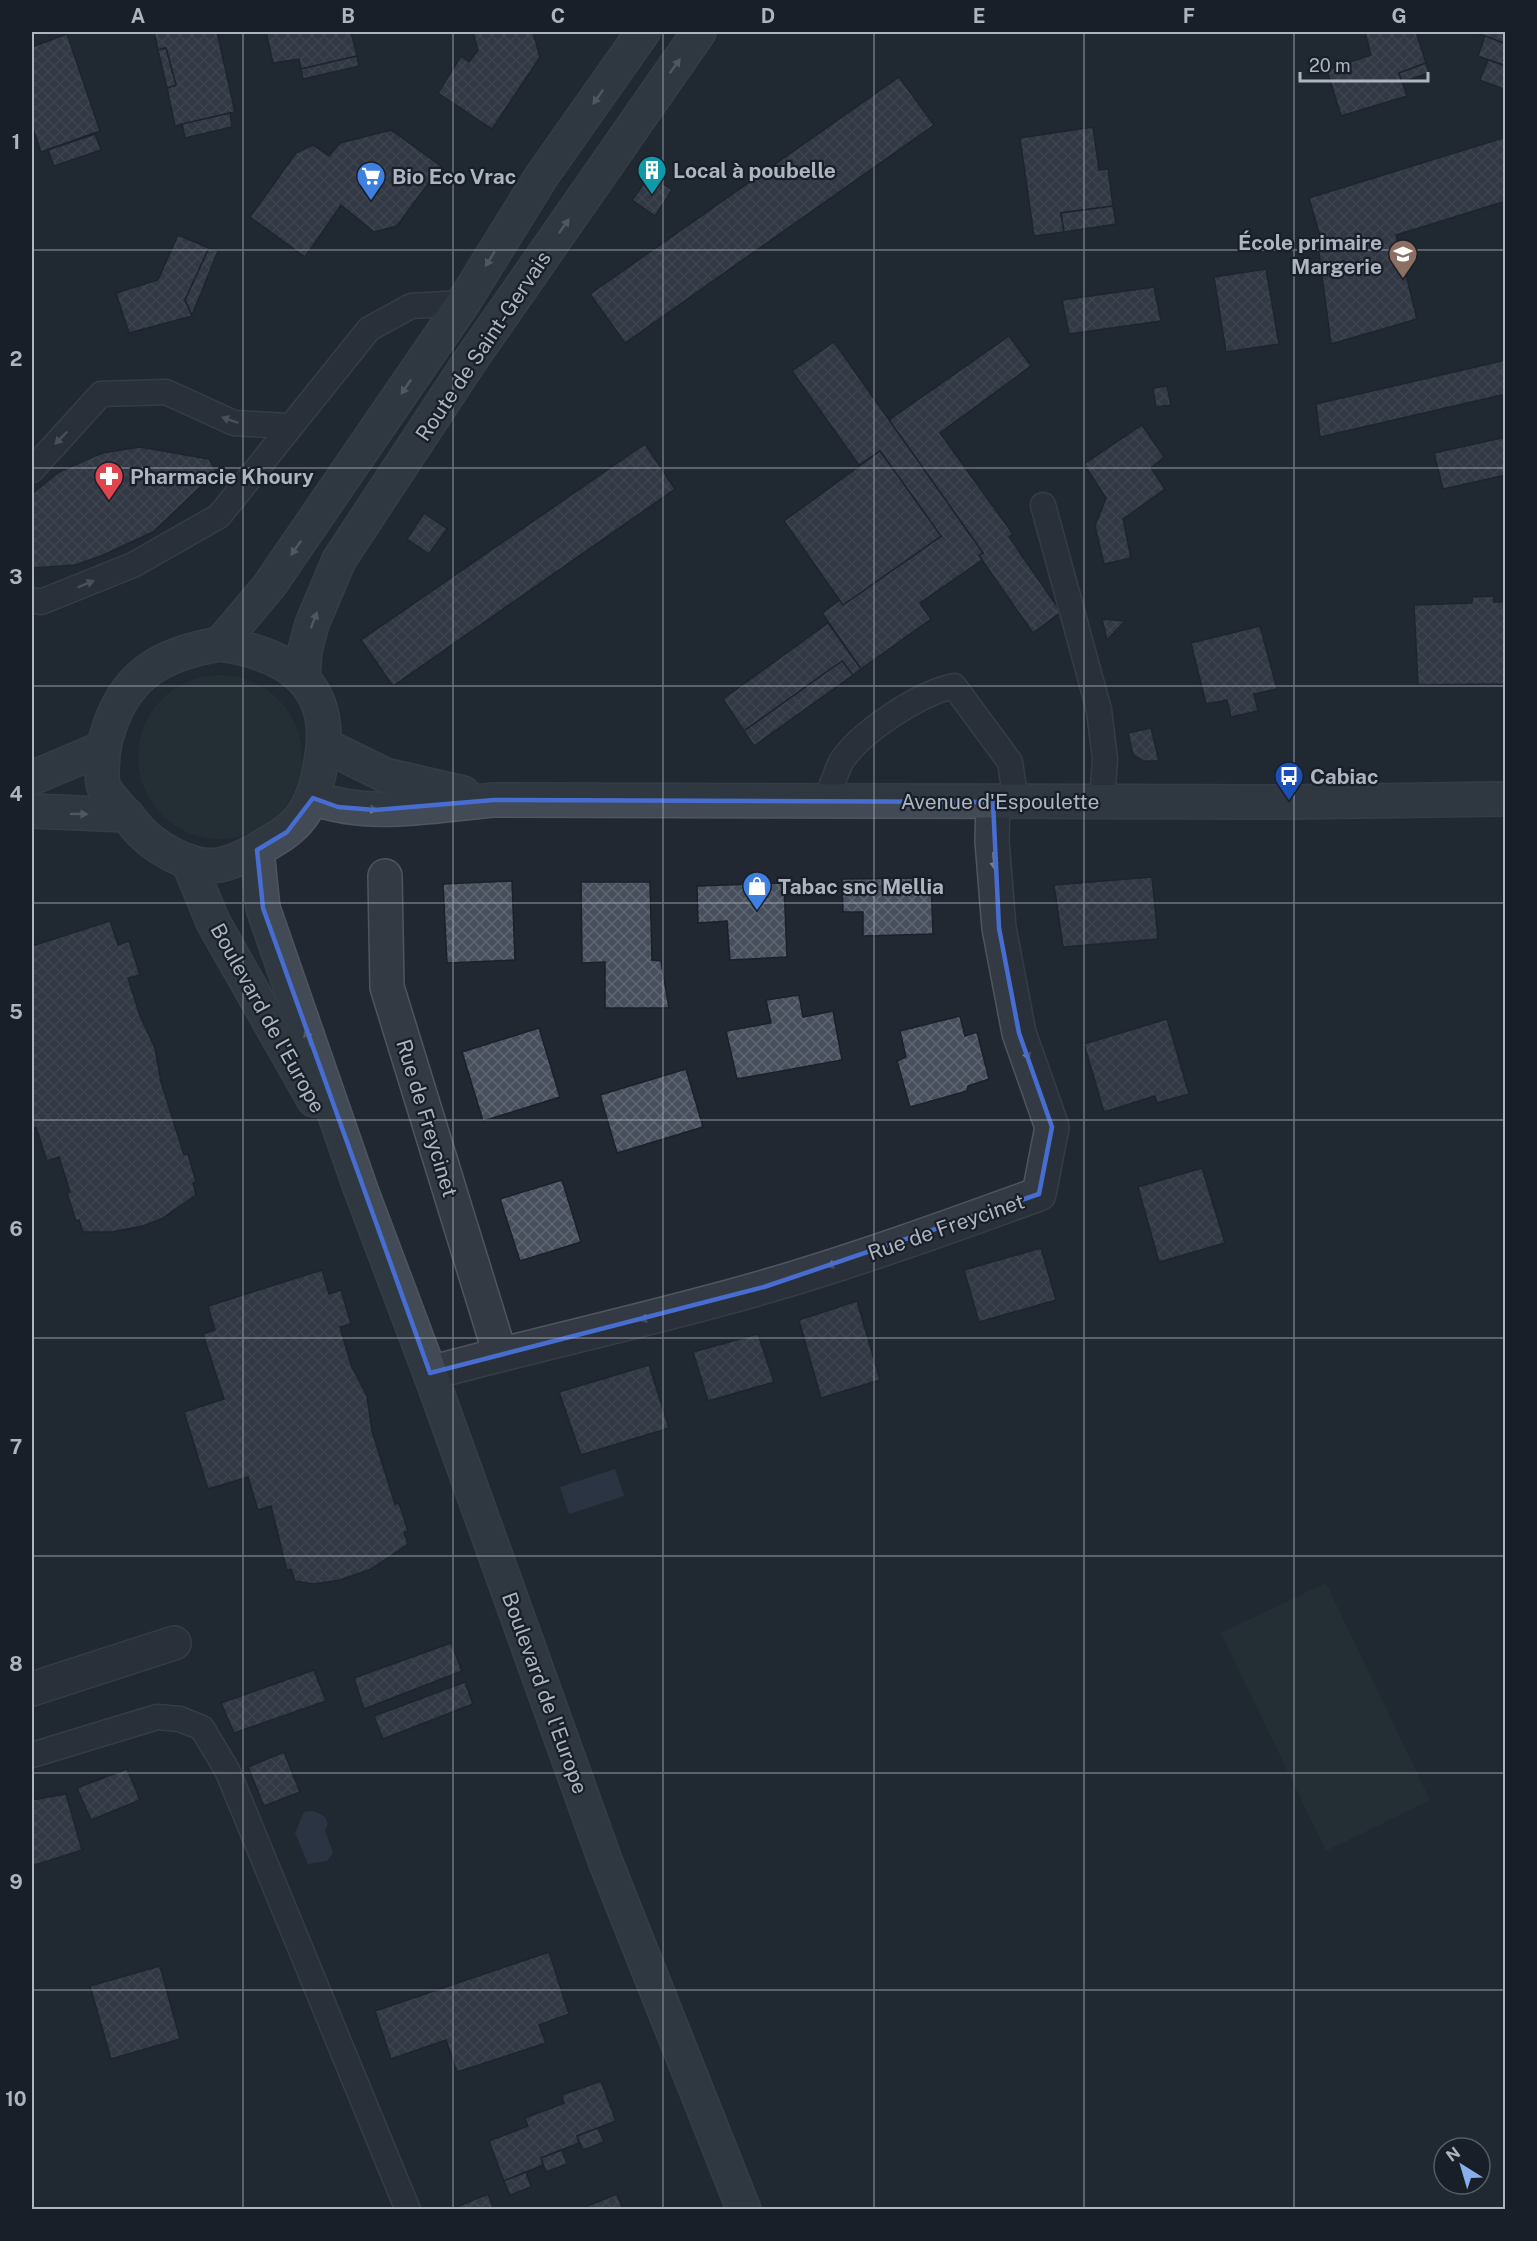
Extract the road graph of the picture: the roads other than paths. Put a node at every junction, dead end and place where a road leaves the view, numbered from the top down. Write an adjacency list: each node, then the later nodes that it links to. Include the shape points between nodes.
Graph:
1 (643, 32): 3 (main road, Route de Saint-Gervais, one-way to 3, via 541,177)
2 (699, 32): 9 (main road, Route de Saint-Gervais, one-way to 2, via 312,624 339,560 470,361)
3 (463, 303): 4 (lane, via 411,306 369,329); 8 (main road, Route de Saint-Gervais, one-way to 8, via 269,586)
4 (288, 426): 5 (lane, one-way to 5, via 234,423 166,392 101,394); 7 (lane, one-way to 4, via 41,602 133,565 219,516)
5 (32, 470)
6 (1043, 505): 17 (lane, via 1099,710 1105,759)
7 (32, 600)
8 (220, 644): 9 (main road, via 254,649); 11 (main road, via 186,650 155,664 130,687 112,716)
9 (303, 677): 10 (main road, via 324,717)
10 (324, 746): 13 (main road); 15 (main road, Avenue d'Espoulette, via 386,775)
11 (103, 748): 12 (main road); 20 (main road, via 104,787)
12 (32, 778)
13 (313, 798): 15 (main road, Avenue d'Espoulette, one-way to 15, via 338,807 375,810); 21 (main road, via 287,832)
14 (1506, 799): 17 (main road, Avenue d'Espoulette)
15 (494, 800): 16 (main road, Avenue d'Espoulette)
16 (826, 801): 18 (main road, Avenue d'Espoulette); 18 (lane, via 841,763 863,737 934,690 954,686 1010,762)
17 (1102, 801): 18 (main road, Avenue d'Espoulette)
18 (1005, 802): 25 (street, Rue de Freycinet, one-way to 25, via 992,841 999,928 1019,1033 1052,1126 1039,1194 917,1239 764,1287)
19 (32, 811): 20 (main road, one-way to 20)
20 (127, 815): 22 (main road, via 161,849)
21 (257, 850): 22 (main road, via 218,865); 24 (main road, Boulevard de l'Europe, one-way to 21, via 263,908)
22 (188, 861): 24 (main road, Boulevard de l'Europe, via 213,922)
23 (385, 876): 25 (street, Rue de Freycinet, via 387,987)
24 (355, 1172): 26 (main road, Boulevard de l'Europe)
25 (500, 1354): 26 (street, Rue de Freycinet)
26 (430, 1372): 31 (main road, Boulevard de l'Europe, via 606,1863)
27 (174, 1643): 28 (street)
28 (32, 1689)
29 (32, 1755): 30 (lane, via 157,1717 180,1719 202,1728 227,1770)
30 (408, 2210)
31 (744, 2210)

